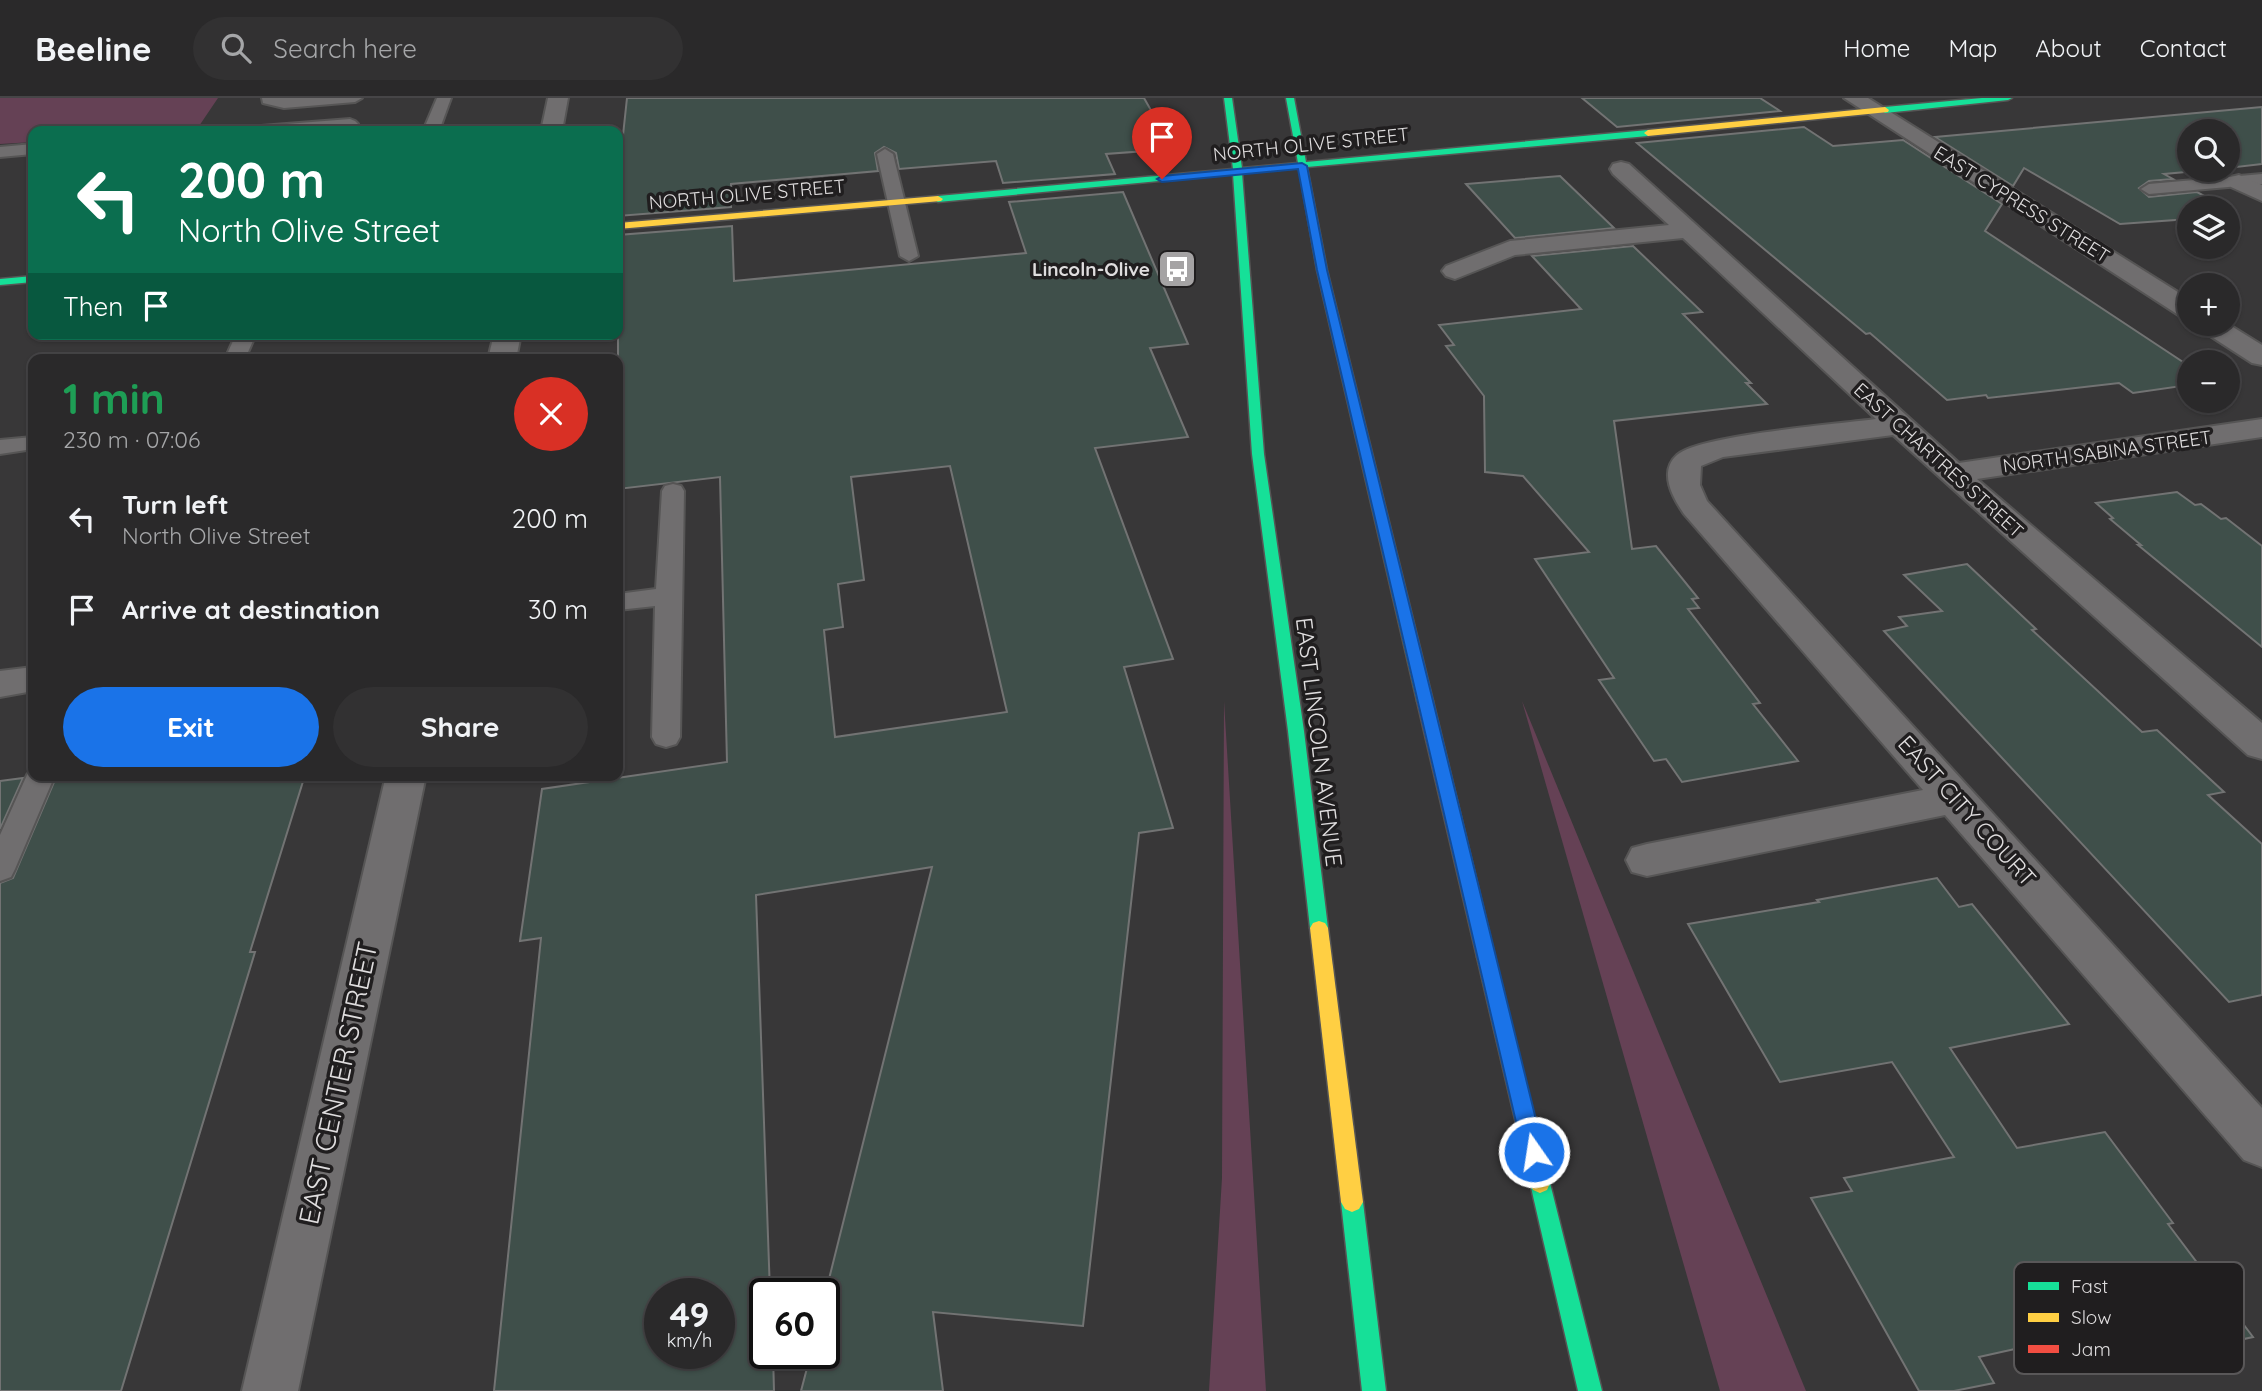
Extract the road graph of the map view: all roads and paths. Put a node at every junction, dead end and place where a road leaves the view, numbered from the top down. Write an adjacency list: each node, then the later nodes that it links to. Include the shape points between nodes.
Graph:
1 (269, 98): 2 (lane, via 284,104)
2 (357, 98): 9 (lane)
3 (444, 98): 10 (lane)
4 (558, 98): 11 (street)
5 (1228, 98): 17 (main road, EAST LINCOLN AVENUE)
6 (1290, 98): 15 (main road)
7 (2008, 98): 8 (main road, NORTH OLIVE STREET)
8 (1864, 104): 15 (main road, NORTH OLIVE STREET); 30 (street, EAST CYPRESS STREET)
9 (349, 126)
10 (433, 126)
11 (553, 126)
12 (28, 149): 13 (lane)
13 (0, 152)
14 (885, 154): 23 (lane)
15 (1302, 166): 17 (main road, NORTH OLIVE STREET); 53 (main road, via 1322,270)
16 (1621, 169): 25 (street, EAST CHARTRES STREET)
17 (1237, 173): 23 (main road, NORTH OLIVE STREET); 52 (main road, EAST LINCOLN AVENUE, via 1258,454)
18 (2262, 179): 20 (lane)
19 (2239, 182): 21 (lane); 22 (street)
20 (2240, 182)
21 (2149, 189)
22 (2262, 194)
23 (895, 202): 24 (main road, NORTH OLIVE STREET); 26 (lane)
24 (623, 226)
25 (1685, 231): 27 (street, via 1510,248); 33 (street, EAST CHARTRES STREET)
26 (909, 256)
27 (1455, 271)
28 (28, 279): 29 (main road)
29 (0, 282)
30 (2177, 302)
31 (2229, 336): 32 (street)
32 (2262, 357)
33 (1899, 425): 37 (street, EAST CHARTRES STREET); 47 (street, EAST CITY COURT, via 1716,449 1688,461 1682,473 1683,489)
34 (2262, 428): 37 (street, NORTH SABINA STREET)
35 (28, 444): 36 (lane)
36 (0, 447)
37 (1952, 473): 44 (street, EAST CHARTRES STREET)
38 (673, 491): 39 (lane)
39 (668, 596): 40 (lane); 43 (lane)
40 (623, 601)
41 (28, 680): 42 (street)
42 (0, 684)
43 (666, 737)
44 (2262, 745)
45 (38, 781): 49 (lane)
46 (405, 781): 51 (street, EAST CENTER STREET)
47 (1955, 798): 48 (street); 50 (street, EAST CITY COURT)
48 (1647, 860)
49 (0, 869)
50 (2262, 1144)
51 (270, 1391)
52 (1374, 1391)
53 (1590, 1391)

